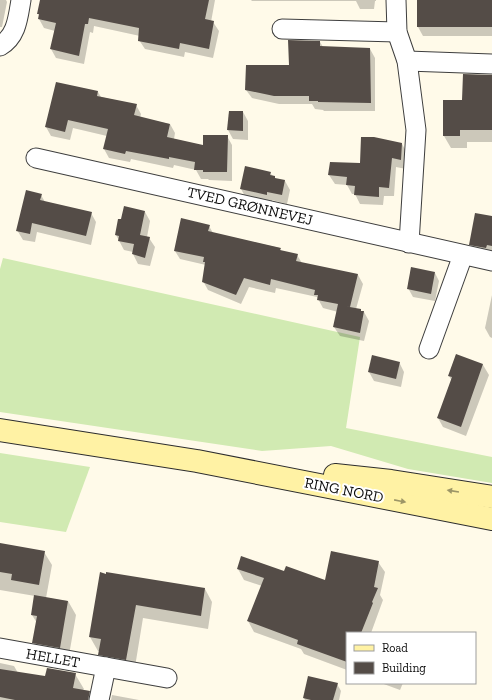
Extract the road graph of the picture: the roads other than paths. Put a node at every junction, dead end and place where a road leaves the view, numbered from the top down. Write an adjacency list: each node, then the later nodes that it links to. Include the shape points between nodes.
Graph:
1 (21, 0): 5 (street, via 11,37)
2 (396, 0): 4 (street)
3 (282, 29): 4 (street)
4 (397, 32): 6 (street)
5 (0, 46)
6 (407, 61): 7 (street); 9 (street, via 416,130)
7 (492, 64)
8 (36, 158): 9 (street, TVED GRØNNEVEJ)
9 (409, 243): 10 (street, TVED GRØNNEVEJ)
10 (463, 255): 11 (street, TVED GRØNNEVEJ); 12 (street)
11 (492, 261)
12 (429, 349)
13 (0, 430): 14 (main road, RING NORD)
14 (197, 461): 15 (main road, RING NORD, one-way to 14, via 391,481); 16 (main road, RING NORD, one-way to 16)
15 (492, 497)
16 (492, 519)
17 (0, 648): 18 (street, HELLET)
18 (106, 667): 19 (street, HELLET); 20 (street)
19 (167, 678)
20 (99, 700)

